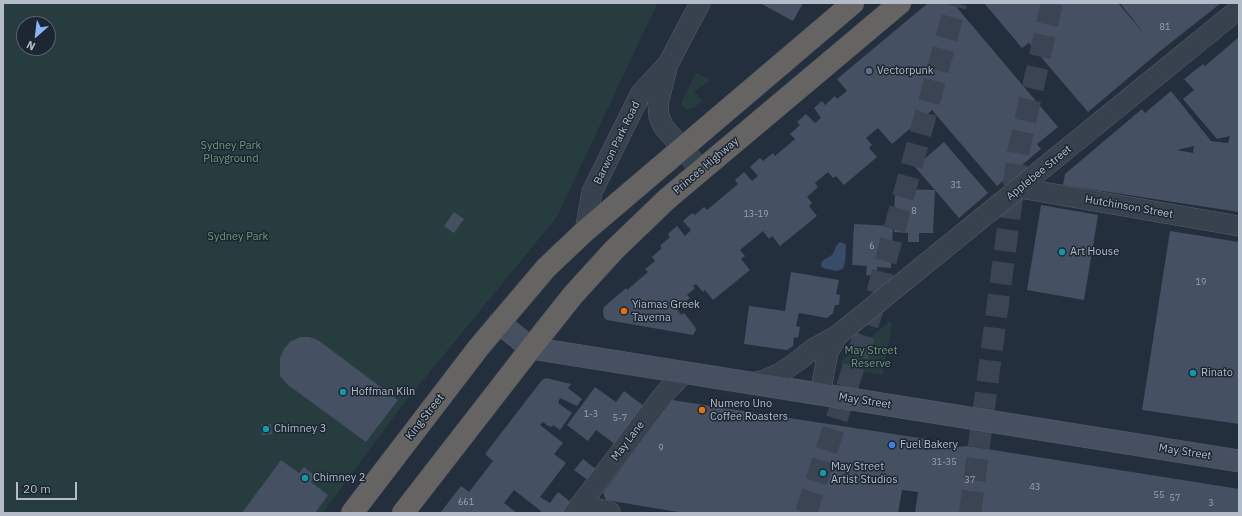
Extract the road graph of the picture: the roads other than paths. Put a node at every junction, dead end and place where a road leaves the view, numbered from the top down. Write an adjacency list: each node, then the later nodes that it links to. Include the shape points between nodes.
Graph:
1 (700, 3): 5 (street, Barwon Park Road)
2 (853, 3): 8 (highway)
3 (900, 3): 9 (highway, Princes Highway)
4 (1239, 9): 10 (street, Applebee Street)
5 (668, 64): 6 (street, Barwon Park Road, via 658,104); 7 (street, Barwon Park Road, via 641,93)
6 (663, 126): 7 (street, via 639,121 633,122); 8 (street, Barwon Park Road)
7 (622, 131): 12 (street, Barwon Park Road, via 592,192)
8 (682, 147): 9 (street, Barwon Park Road); 12 (highway)
9 (701, 170): 15 (highway, Princes Highway, via 614,250 573,295)
10 (1020, 188): 11 (street, Hutchinson Street); 14 (street, Applebee Street)
11 (1239, 226)
12 (585, 231): 13 (highway, via 546,268)
13 (499, 323): 15 (main road, May Street); 22 (highway, King Street)
14 (838, 335): 17 (street, Applebee Street, via 813,348 779,374); 18 (street, Applebee Street, via 828,352)
15 (531, 348): 16 (main road, May Street); 23 (highway)
16 (685, 372): 17 (main road, May Street); 20 (street, May Lane, via 665,393)
17 (752, 383): 18 (main road, May Street)
18 (820, 394): 19 (main road, May Street)
19 (1239, 461)
20 (578, 508): 21 (street, via 590,507)
21 (610, 512)
22 (352, 513)
23 (403, 513)

